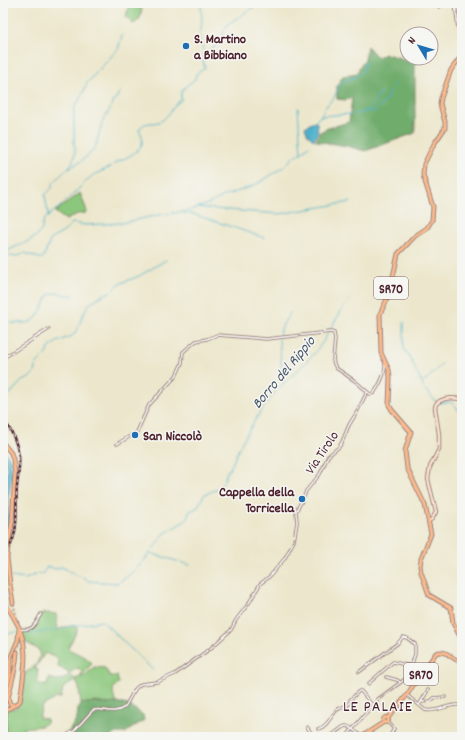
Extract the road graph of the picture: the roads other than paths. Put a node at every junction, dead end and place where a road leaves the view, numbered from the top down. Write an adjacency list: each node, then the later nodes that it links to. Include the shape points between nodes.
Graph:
1 (446, 3): 3 (street)
2 (455, 3): 4 (street)
3 (439, 7)
4 (458, 28)
5 (462, 55): 8 (main road, SR70, via 451,70 440,98 445,128 427,157 423,171 433,207 432,220 427,228 415,236 398,254 390,295 380,314 381,353)
6 (49, 329): 7 (street)
7 (3, 358)
8 (386, 363): 9 (street, via 376,390 372,394); 13 (main road, SR70, via 390,377 389,405 411,432 405,451 407,468 424,501)
9 (367, 392): 12 (street, via 355,380 336,368 333,360 334,333 266,339 217,335 196,341 183,352 182,363 176,376 149,405 137,432); 47 (street, Via Tirolo, via 340,447 328,456 320,474 306,491 296,511 294,541 285,558 260,584 231,630 175,674 157,682 141,684 132,694 126,707 109,712 93,710 74,731)
10 (462, 399): 13 (main road, via 448,398 436,404 439,449 430,467 428,479 436,512)
11 (3, 443): 14 (main road, via 12,453 14,465)
12 (117, 444)
13 (429, 521): 21 (main road, SR70, via 431,535 421,559 421,572 429,595 451,608 453,623)
14 (12, 523): 15 (main road); 17 (main road, bridge, via 7,558)
15 (3, 550)
16 (3, 602): 19 (main road)
17 (13, 603)
18 (41, 614): 20 (street, via 31,629)
19 (17, 623): 20 (main road); 35 (main road, via 19,636 10,659)
20 (21, 631): 36 (main road, via 25,644 25,663)
21 (462, 640)
22 (17, 652): 23 (main road)
23 (16, 660): 35 (main road); 36 (main road, via 8,700 12,705)
24 (462, 661): 31 (main road, SR70, via 445,652 438,652)
25 (411, 666): 26 (street, via 415,644 402,637 398,643); 28 (street); 30 (street, via 393,662)
26 (359, 672)
27 (386, 677): 29 (street)
28 (408, 677): 29 (street); 31 (street)
29 (400, 682): 38 (street)
30 (368, 684)
31 (414, 684): 33 (main road, SR70)
32 (428, 690): 37 (street)
33 (408, 695): 37 (street); 41 (main road, SR70)
34 (445, 697): 37 (street, via 434,698)
35 (5, 699): 40 (main road)
36 (20, 701): 46 (main road, via 6,710)
37 (420, 704): 39 (street, via 429,711)
38 (372, 705): 43 (street, via 359,691 349,704 340,708 328,724); 44 (street)
39 (458, 705)
40 (3, 708)
41 (386, 721): 45 (main road, SR70); 53 (street, via 394,729)
42 (308, 727): 48 (street)
43 (318, 729)
44 (353, 729): 49 (street, via 345,725); 50 (street); 51 (street)
45 (366, 732): 51 (main road, SR70); 52 (street)
46 (4, 737)
47 (63, 737)
48 (314, 737)
49 (329, 737)
50 (346, 737)
51 (361, 737)
52 (379, 737)
53 (389, 737)

